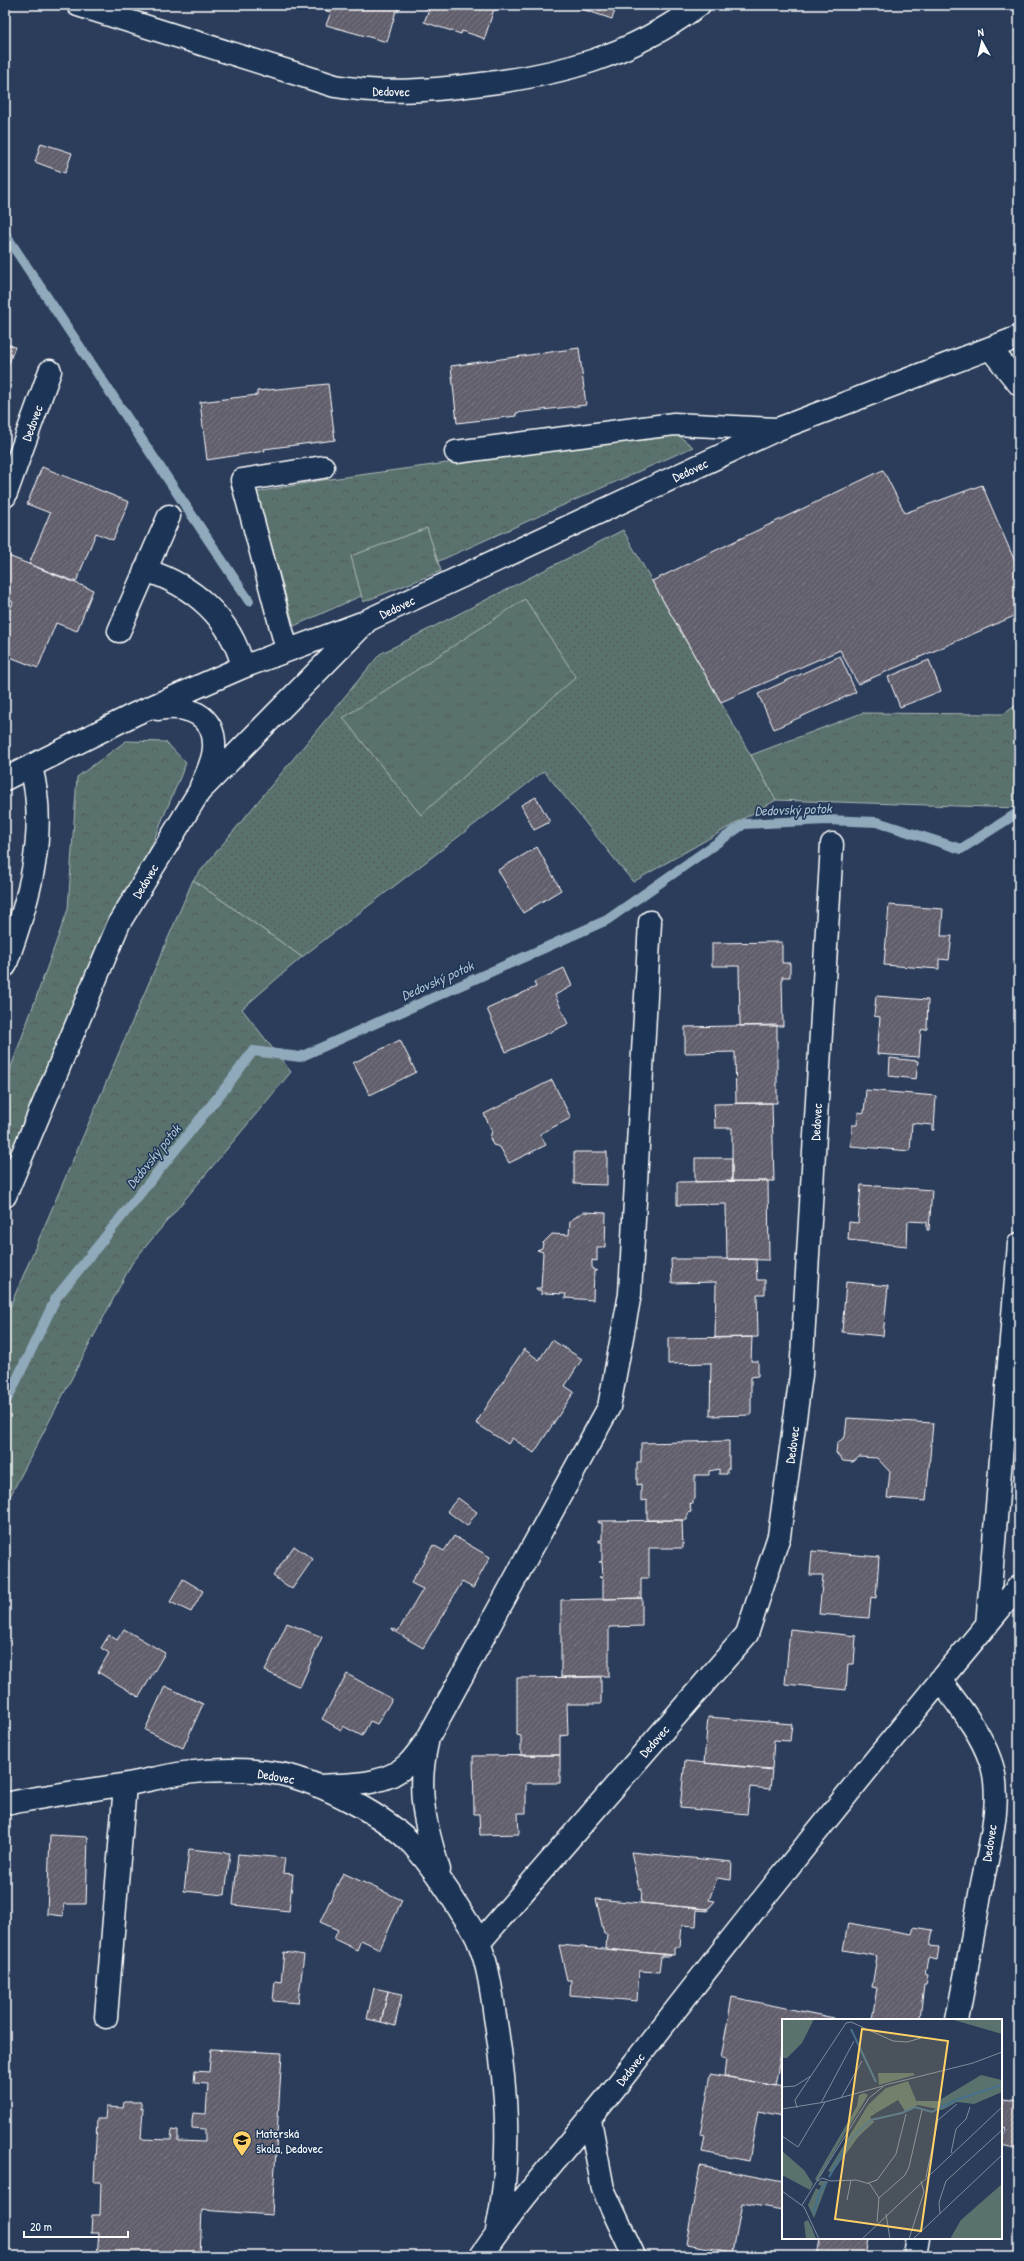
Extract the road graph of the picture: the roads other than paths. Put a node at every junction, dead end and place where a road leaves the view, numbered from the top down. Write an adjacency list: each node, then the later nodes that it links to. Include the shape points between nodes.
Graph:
1 (78, 5): 2 (street, Dedovec, via 335,86 401,92 488,84 553,73 608,56 651,37)
2 (700, 5)
3 (1019, 337): 4 (street, Dedovec)
4 (990, 348): 6 (street); 7 (street, Dedovec)
5 (50, 371): 10 (street, Dedovec)
6 (1019, 384)
7 (778, 429): 8 (street, via 674,424); 13 (street, Dedovec)
8 (456, 452)
9 (323, 467): 15 (street, via 242,480)
10 (5, 496)
11 (169, 516): 12 (street)
12 (145, 570): 14 (street); 16 (street, via 160,575 189,592 223,621 232,636)
13 (368, 620): 15 (street, Dedovec); 20 (street, Dedovec)
14 (119, 631)
15 (287, 650): 16 (street, Dedovec)
16 (243, 668): 17 (street, Dedovec)
17 (135, 714): 18 (street, Dedovec); 20 (street, via 182,707 204,717 210,726 214,747)
18 (31, 767): 19 (street, Dedovec); 23 (street, via 37,800 34,864 25,908)
19 (5, 779)
20 (199, 792): 24 (street, Dedovec, via 119,923)
21 (832, 844): 34 (street, Dedovec, via 801,1375 779,1536 747,1634)
22 (650, 922): 29 (street, via 630,1294 609,1407)
23 (5, 966)
24 (5, 1196)
25 (1019, 1244): 27 (street)
26 (1019, 1586): 27 (street, Dedovec)
27 (988, 1625): 28 (street, Dedovec)
28 (940, 1680): 36 (street, Dedovec, via 976,1732 990,1759 996,1780 996,1799 988,1850); 37 (street, Dedovec, via 759,1902)
29 (427, 1740): 31 (street, via 408,1764 386,1778 359,1784); 33 (street, via 421,1783 422,1809)
30 (125, 1785): 31 (street, Dedovec, via 185,1773 235,1770 281,1774); 32 (street, Dedovec); 35 (street)
31 (317, 1786): 33 (street, Dedovec, via 349,1800 375,1816 412,1844)
32 (5, 1804)
33 (442, 1880): 34 (street, Dedovec)
34 (479, 1943): 38 (street, Dedovec, via 502,2055 507,2114 506,2180)
35 (106, 2017)
36 (957, 2019)
37 (590, 2120): 38 (street, Dedovec); 41 (street, via 603,2189)
38 (497, 2234): 40 (street, Dedovec)
39 (918, 2239): 42 (street)
40 (481, 2256)
41 (634, 2256)
42 (915, 2256)

